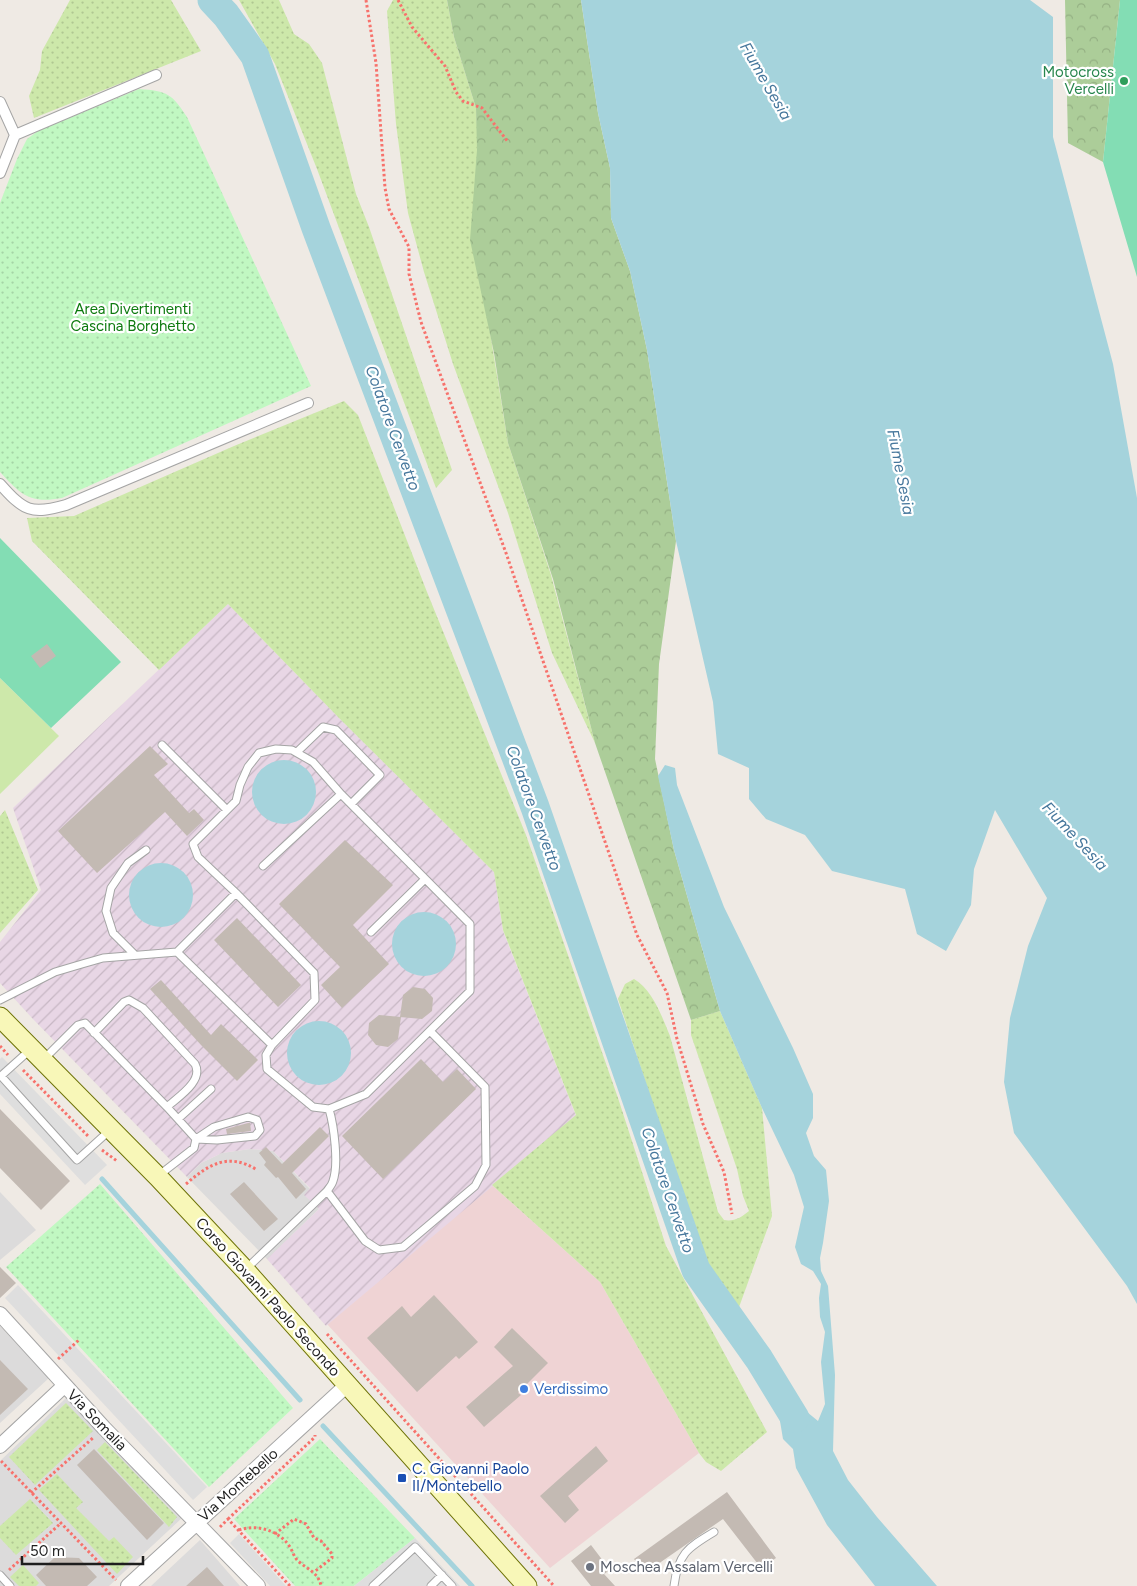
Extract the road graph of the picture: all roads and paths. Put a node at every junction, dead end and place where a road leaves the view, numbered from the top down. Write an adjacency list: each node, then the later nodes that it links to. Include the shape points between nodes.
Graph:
1 (366, 0): 42 (path, via 376,63 385,188 389,209 409,248 409,274 421,322 506,553 637,935 667,993 703,1124 724,1172)
2 (398, 0): 6 (path, via 412,27 444,66 462,101 482,108)
3 (156, 75): 5 (street)
4 (0, 102): 5 (street)
5 (15, 135): 7 (street)
6 (508, 142)
7 (0, 173)
8 (308, 403): 9 (street, via 46,511 29,510)
9 (0, 484)
10 (162, 744): 14 (lane)
11 (297, 752): 12 (lane, via 313,762); 13 (lane, via 323,727 336,730 380,775); 14 (lane, via 276,749 260,753 248,767 236,801)
12 (341, 794): 13 (lane); 16 (lane)
13 (351, 804): 17 (lane)
14 (227, 810): 18 (lane, via 193,844 198,857)
15 (146, 850): 21 (lane, via 128,863 111,888 106,911 113,933)
16 (263, 866)
17 (425, 879): 19 (lane); 24 (lane, via 470,924 470,991)
18 (236, 893): 20 (lane); 26 (lane, via 314,973 315,1000)
19 (371, 932)
20 (177, 952): 21 (lane); 26 (lane)
21 (135, 956): 22 (lane, via 104,958 55,972)
22 (0, 1000)
23 (0, 1017): 28 (main road, Corso Giovanni Paolo Secondo)
24 (430, 1031): 32 (lane, via 366,1094); 40 (lane, via 485,1087 486,1164 475,1186 403,1247 379,1250 365,1241)
25 (94, 1033): 28 (lane, via 85,1024 78,1025); 31 (lane); 31 (lane, via 124,1002 129,1000 143,1008 198,1069 194,1082)
26 (272, 1045): 32 (lane, via 266,1055 267,1069 313,1107)
27 (0, 1046): 29 (path)
28 (37, 1055): 29 (lane); 34 (main road, Corso Giovanni Paolo Secondo)
29 (16, 1062): 36 (path); 36 (lane, via 1,1076 77,1160)
30 (211, 1089): 33 (lane)
31 (167, 1107): 33 (lane)
32 (329, 1109): 40 (lane, via 334,1124 336,1156 333,1181)
33 (178, 1119): 35 (lane)
34 (110, 1130): 36 (lane); 39 (main road, Corso Giovanni Paolo Secondo)
35 (196, 1139): 35 (lane, via 246,1138 255,1136 260,1130 257,1120 248,1117 214,1127); 39 (lane, via 194,1148)
36 (96, 1143): 37 (path)
37 (123, 1165)
38 (257, 1170): 41 (path, via 248,1164 220,1162 209,1166)
39 (158, 1177): 41 (main road, Corso Giovanni Paolo Secondo)
40 (327, 1191): 43 (lane)
41 (175, 1195): 43 (main road, Corso Giovanni Paolo Secondo)
42 (732, 1214)
43 (245, 1270): 47 (main road, Corso Giovanni Paolo Secondo)
44 (0, 1314): 46 (street, Via Somalia)
45 (80, 1339): 46 (path)
46 (48, 1367): 48 (street, Via Somalia)
47 (347, 1385): 55 (street, Via Montebello); 73 (main road, Corso Giovanni Paolo Secondo)
48 (64, 1386): 50 (street, Via Somalia); 51 (street)
49 (313, 1427): 54 (path, via 315,1437)
50 (104, 1428): 53 (path); 55 (street, Via Somalia)
51 (0, 1446)
52 (0, 1460): 53 (path)
53 (32, 1493): 56 (path)
54 (228, 1519): 57 (path); 60 (path)
55 (197, 1522): 60 (street, Via Somalia); 66 (street, Via Montebello)
56 (61, 1524): 63 (path); 65 (path)
57 (239, 1530): 59 (path, via 256,1527); 68 (path)
58 (714, 1532): 74 (lane, via 683,1554)
59 (275, 1534): 61 (path, via 290,1546 296,1560); 61 (path, via 294,1519 306,1524 314,1538 332,1554 332,1558)
60 (210, 1536): 67 (street, Via Somalia)
61 (314, 1572): 69 (path)
62 (442, 1575): 70 (lane, via 415,1547); 71 (lane); 72 (lane)
63 (1, 1576): 64 (lane)
64 (10, 1586)
65 (122, 1586)
66 (128, 1586)
67 (258, 1586)
68 (290, 1586)
69 (320, 1586)
70 (373, 1586)
71 (431, 1586)
72 (452, 1586)
73 (527, 1586)
74 (674, 1586)

